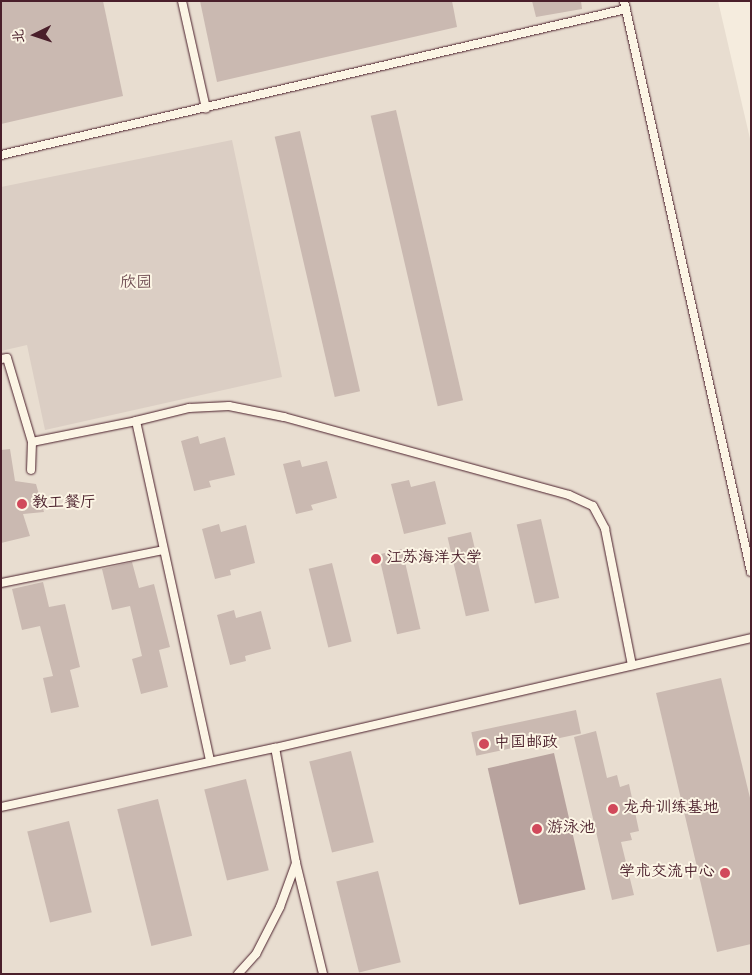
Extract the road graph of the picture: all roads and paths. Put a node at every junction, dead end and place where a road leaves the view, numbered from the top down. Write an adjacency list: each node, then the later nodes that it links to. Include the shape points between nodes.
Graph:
1 (182, 1): 3 (lane)
2 (625, 5): 3 (lane); 10 (lane)
3 (206, 108): 4 (lane)
4 (1, 155)
5 (1, 359): 7 (lane, via 8,358)
6 (136, 421): 7 (lane); 9 (lane); 13 (lane, via 189,408 229,406 332,430 569,495 593,506 605,529)
7 (32, 442): 8 (lane)
8 (31, 470)
9 (163, 550): 11 (lane); 15 (lane)
10 (751, 572)
11 (1, 583)
12 (751, 638): 13 (lane)
13 (632, 665): 14 (lane)
14 (275, 748): 15 (lane); 17 (lane)
15 (210, 760): 16 (lane)
16 (1, 807)
17 (296, 863): 18 (lane, via 280,907 256,954); 19 (lane)
18 (238, 974)
19 (324, 974)

